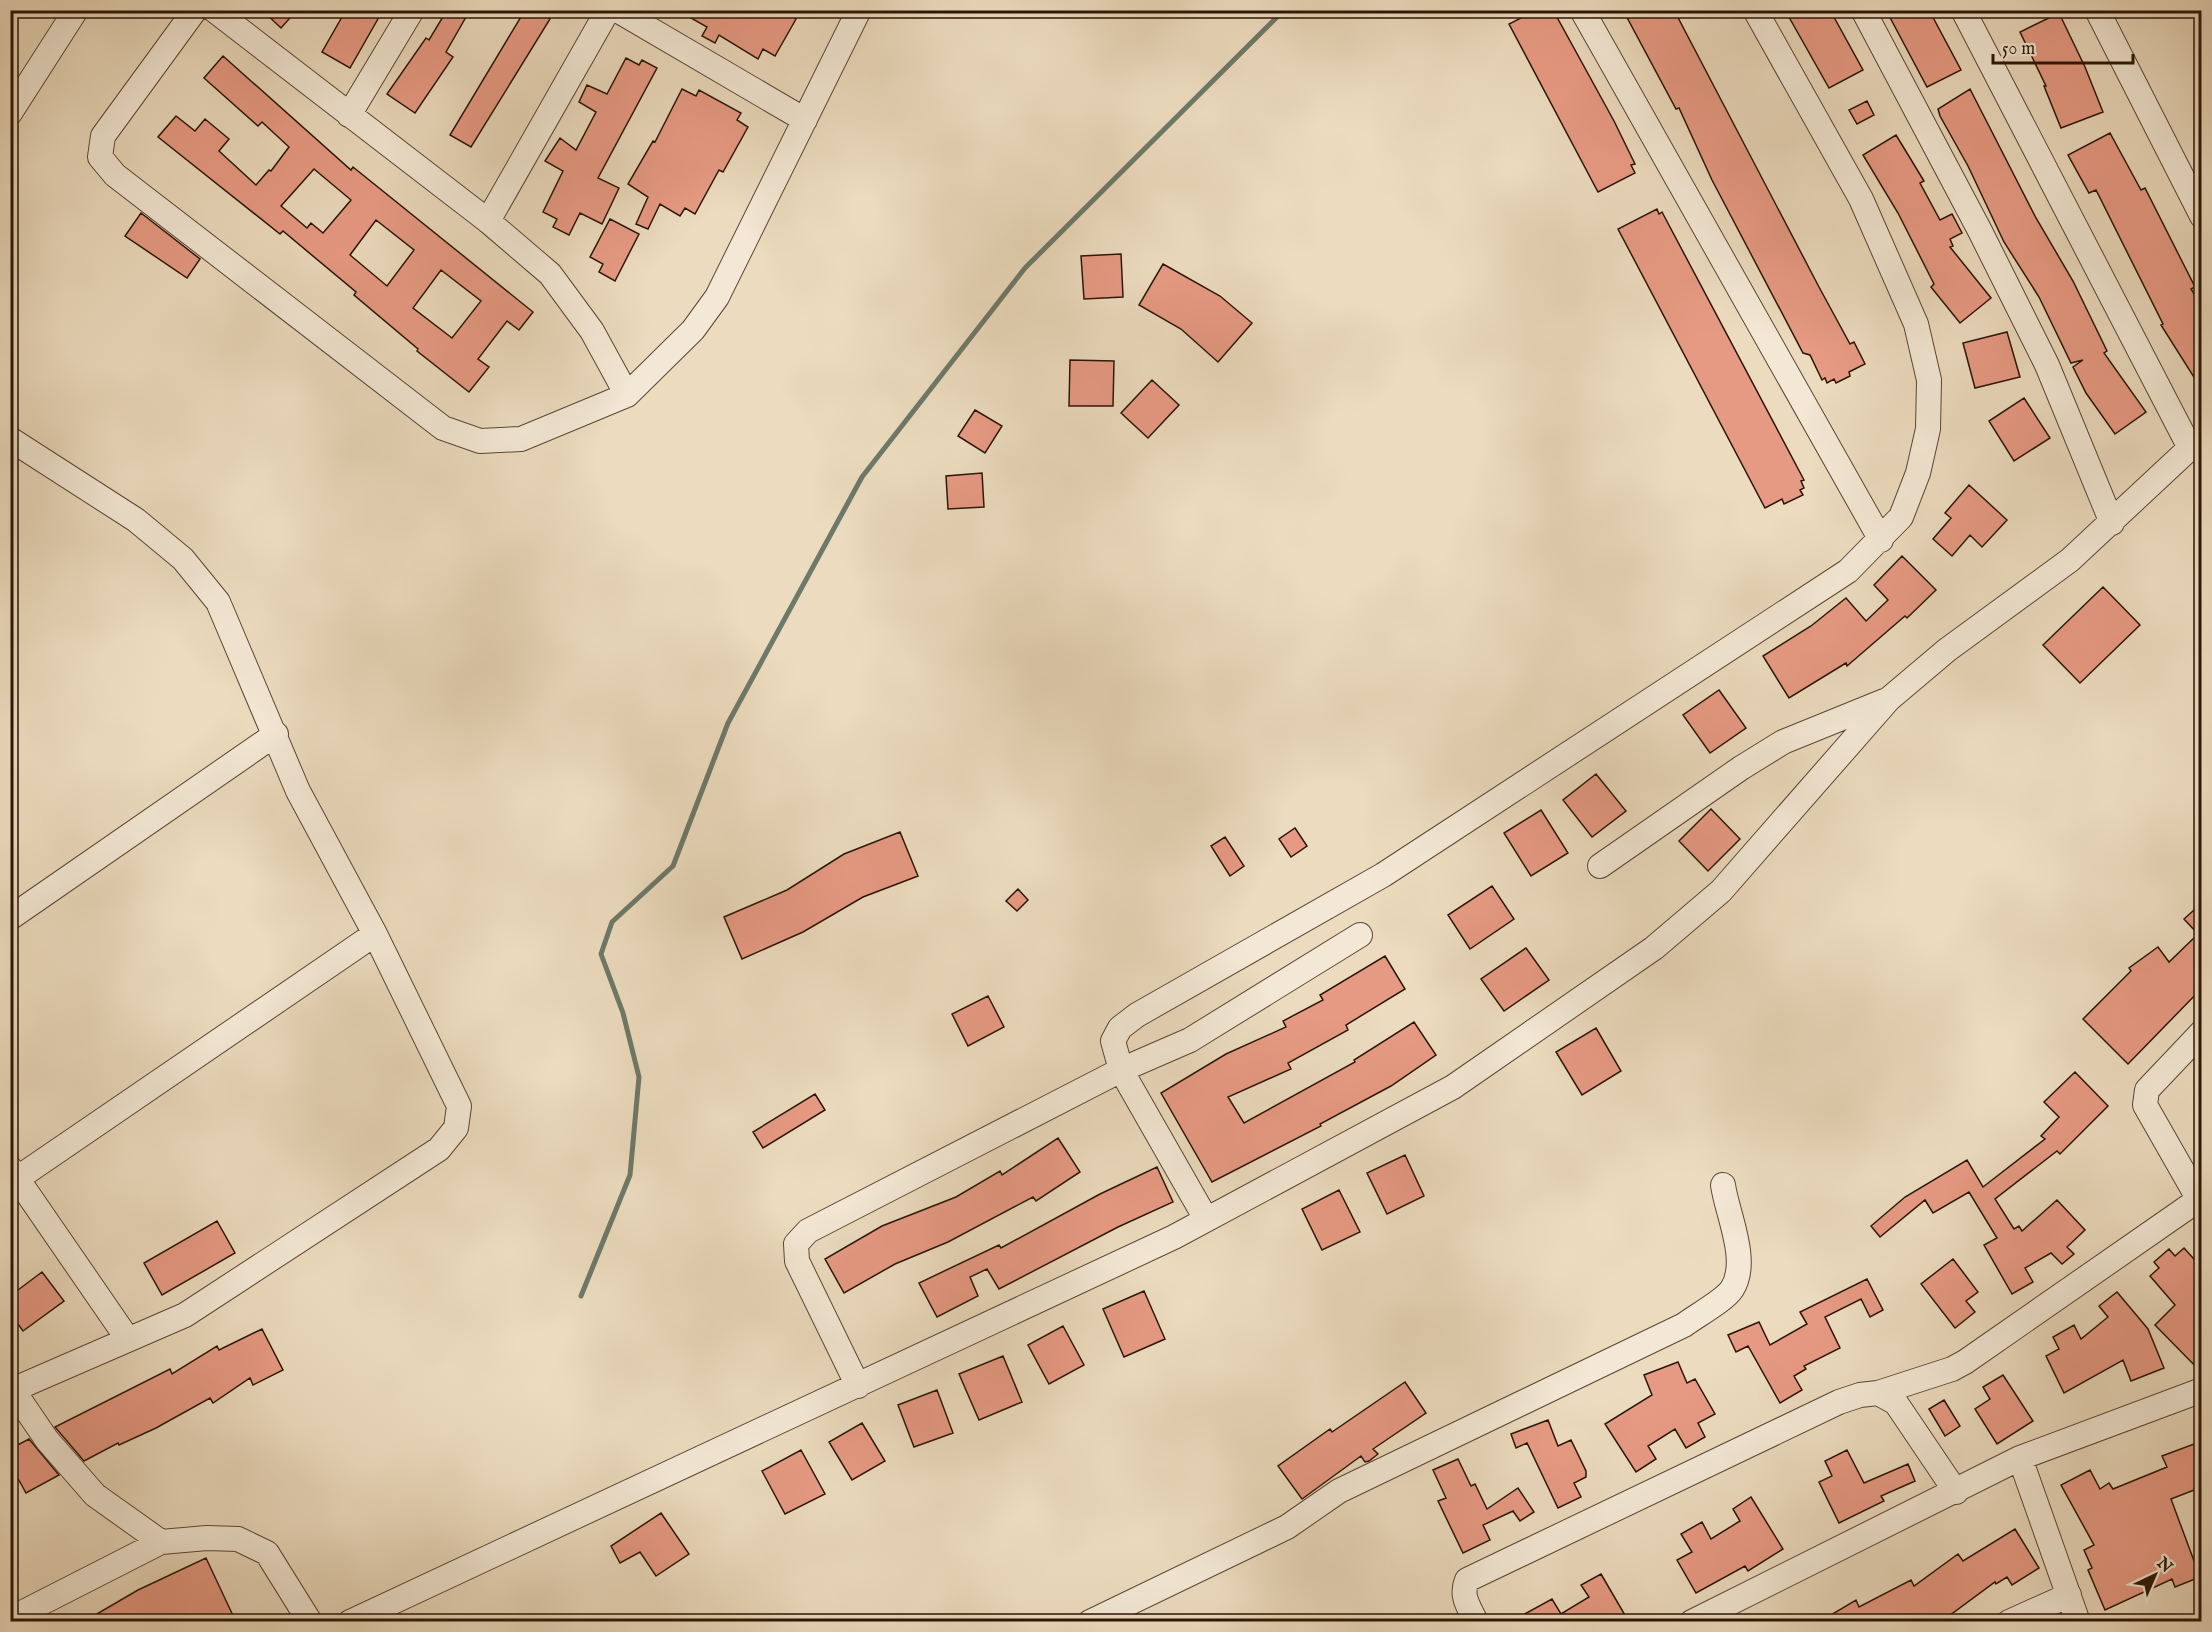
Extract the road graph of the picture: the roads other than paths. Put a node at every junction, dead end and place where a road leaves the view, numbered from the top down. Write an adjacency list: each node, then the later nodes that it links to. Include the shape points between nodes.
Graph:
1 (76, 10): 13 (street)
2 (195, 10): 18 (street, via 103,136 100,157 115,175 443,428 480,441 521,439)
3 (214, 10): 14 (street)
4 (412, 10): 14 (street)
5 (608, 10): 17 (street)
6 (617, 10): 15 (street)
7 (859, 10): 15 (street)
8 (1582, 10): 22 (street)
9 (1755, 10): 22 (street, via 1861,199 1916,324 1929,380 1928,429 1918,472 1901,517)
10 (1863, 10): 21 (street, via 2047,365)
11 (1963, 10): 20 (street)
12 (2097, 10): 16 (street)
13 (10, 113)
14 (349, 115): 17 (street)
15 (804, 120): 18 (street, via 717,297 693,330)
16 (2202, 216)
17 (488, 221): 18 (street, via 550,274 592,331)
18 (627, 395)
19 (10, 439): 24 (street, via 136,520 183,559 218,602)
20 (2196, 444): 21 (street)
21 (2112, 523): 23 (street, via 2070,560 1947,650)
22 (1881, 540): 30 (street, via 1848,571 1383,875 1137,1015 1120,1028 1113,1041)
23 (1889, 699): 25 (street, via 1783,742); 34 (street, via 1720,891 1654,948 1453,1087)
24 (276, 734): 26 (street); 27 (street, via 298,791)
25 (1600, 866)
26 (10, 918)
27 (375, 934): 31 (street); 35 (street, via 459,1106 456,1128 439,1149 185,1315)
28 (1360, 935): 30 (street, via 1190,1040)
29 (2202, 1032): 33 (street, via 2147,1090 2145,1106)
30 (1121, 1070): 34 (street); 36 (street, via 808,1231 796,1244 797,1261)
31 (14, 1173): 35 (street)
32 (1723, 1185): 47 (street, via 1738,1243 1737,1275 1732,1290 1684,1325 1339,1491 1287,1527)
33 (2200, 1202): 39 (street, via 1952,1369)
34 (1206, 1220): 36 (street)
35 (128, 1338): 37 (street)
36 (858, 1386): 46 (street)
37 (12, 1390): 42 (street, via 47,1440 95,1495)
38 (2202, 1390): 40 (street)
39 (1878, 1393): 41 (street, via 1896,1403); 48 (street, via 1839,1402 1467,1580 1462,1590)
40 (2020, 1458): 41 (street); 43 (street)
41 (1956, 1492): 49 (street)
42 (161, 1542): 44 (street); 45 (street, via 238,1539 267,1553)
43 (2069, 1595): 50 (street); 51 (street)
44 (10, 1619)
45 (310, 1622)
46 (350, 1622)
47 (1090, 1622)
48 (1476, 1622)
49 (1692, 1622)
50 (2009, 1622)
51 (2078, 1622)

